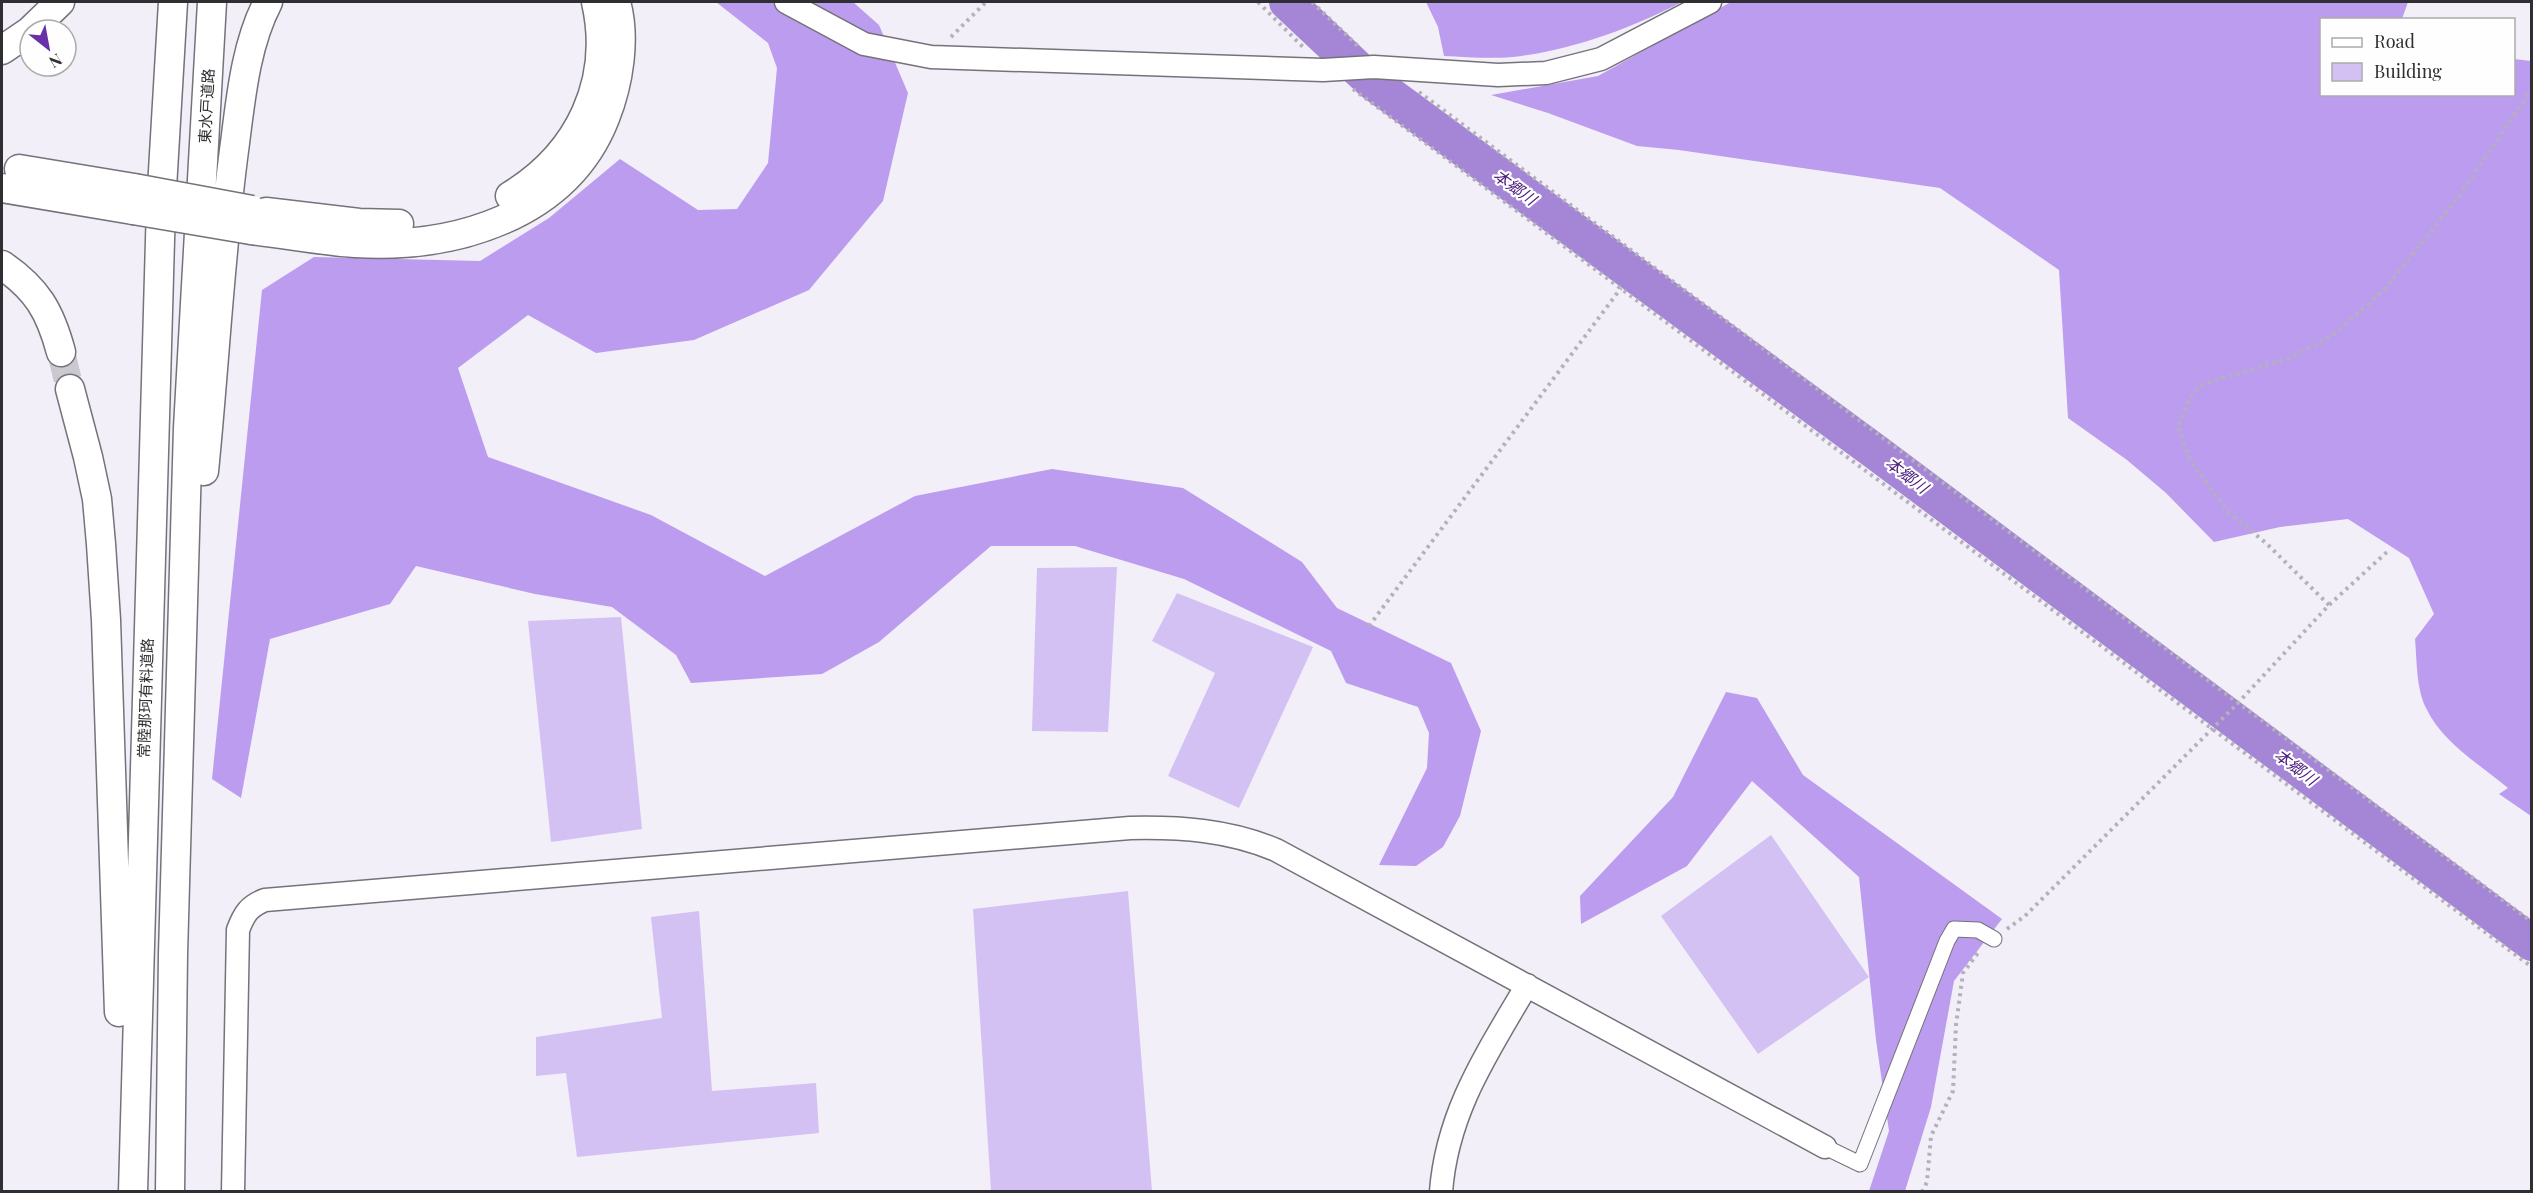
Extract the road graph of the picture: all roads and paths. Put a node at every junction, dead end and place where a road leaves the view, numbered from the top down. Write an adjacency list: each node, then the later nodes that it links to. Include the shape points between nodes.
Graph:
1 (60, 2): 12 (highway)
2 (173, 2): 37 (highway, 常陸那珂有料道路, via 161,205)
3 (212, 2): 29 (highway, 東水戸道路, via 188,428)
4 (268, 2): 29 (highway, via 254,37 228,190)
5 (596, 2): 20 (highway, via 601,54 588,111 573,139 554,162 520,190 469,214 433,222)
6 (616, 2): 20 (highway, via 620,34 613,97 601,128 585,156 538,202 475,231 398,244 354,243)
7 (786, 2): 15 (street, via 864,44)
8 (986, 2): 15 (path)
9 (1258, 2): 17 (path)
10 (1312, 2): 16 (path)
11 (1710, 2): 16 (street, via 1601,59 1546,73 1498,75)
12 (43, 18)
13 (18, 39): 14 (highway)
14 (2, 50)
15 (932, 57): 17 (street)
16 (1383, 68): 17 (street); 28 (path)
17 (1329, 69): 22 (path)
18 (2532, 88): 26 (path, via 2459,196 2373,301 2330,337 2287,359 2203,384 2191,396 2178,427 2190,460 2227,511)
19 (10, 178): 20 (highway, bridge)
20 (252, 220)
21 (2, 265): 23 (highway, via 40,300)
22 (1621, 288): 27 (path); 30 (path)
23 (61, 352)
24 (70, 389): 36 (highway, via 97,499 106,620)
25 (2388, 551): 26 (path)
26 (2329, 605): 28 (path)
27 (1370, 626)
28 (2238, 703): 30 (path); 31 (path)
29 (179, 709): 38 (highway)
30 (2212, 728): 32 (path, via 2025,916); 33 (path)
31 (2532, 922)
32 (1994, 939): 35 (street, via 1978,930 1954,929 1860,1164); 41 (path, via 1977,952 1964,973 1956,1025 1953,1091 1931,1136 1928,1182)
33 (2532, 967)
34 (1527, 985): 35 (street); 39 (street, via 1266,846 1226,833 1169,828 1130,828 266,900 251,905 238,930); 40 (street, via 1472,1079 1458,1112 1443,1161)
35 (1825, 1148)
36 (125, 1191)
37 (133, 1191)
38 (170, 1191)
39 (233, 1191)
40 (1441, 1191)
41 (1922, 1191)

